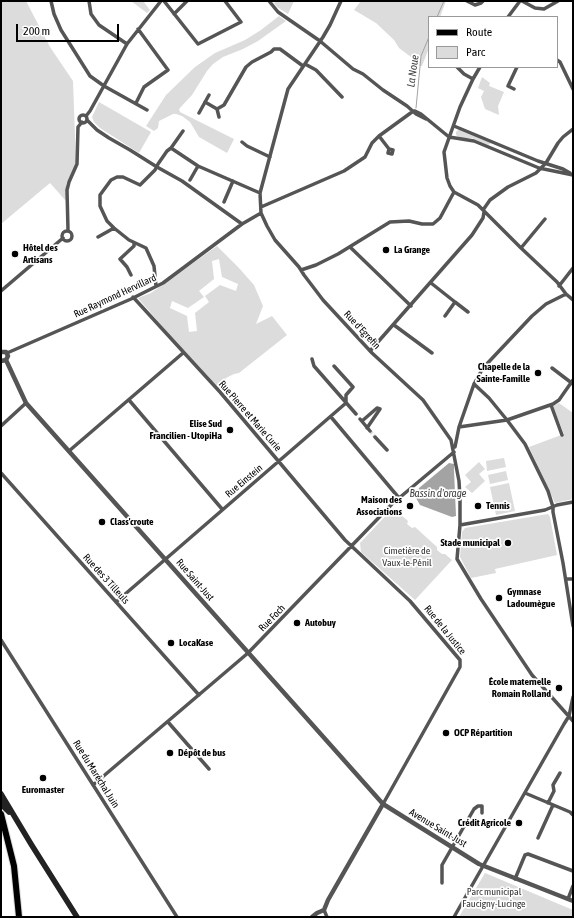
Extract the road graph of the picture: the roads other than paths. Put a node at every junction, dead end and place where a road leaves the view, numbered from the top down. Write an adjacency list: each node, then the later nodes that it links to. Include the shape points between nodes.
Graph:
1 (51, 1): 24 (street, via 61,30 83,66 90,76)
2 (89, 1): 17 (street, via 91,14 98,25)
3 (160, 1): 15 (street)
4 (164, 1): 13 (street)
5 (187, 1): 13 (street)
6 (225, 1): 13 (street, via 241,22 198,44)
7 (269, 1): 16 (street, via 278,12)
8 (341, 1): 16 (street)
9 (467, 1): 10 (street, via 475,5)
10 (482, 1)
11 (521, 1): 12 (street, via 535,8 544,9); 14 (street)
12 (558, 1)
13 (174, 14)
14 (509, 16)
15 (138, 29): 17 (street); 30 (street, via 168,70 144,87)
16 (320, 42): 19 (street); 33 (street)
17 (127, 44): 24 (street)
18 (558, 61): 26 (street)
19 (304, 65): 28 (street, via 316,70); 31 (street, via 280,49 274,49 246,68 224,105); 47 (street, via 288,89)
20 (459, 68): 23 (street)
21 (479, 68): 23 (street)
22 (517, 68): 25 (street, via 508,86)
23 (472, 79): 39 (street)
24 (104, 86): 30 (street); 35 (street)
25 (514, 89)
26 (573, 89)
27 (209, 95): 29 (street)
28 (342, 97)
29 (205, 102): 31 (street); 34 (street)
30 (136, 103): 32 (street)
31 (217, 109): 36 (street)
32 (148, 110)
33 (412, 112): 42 (street); 43 (street, via 426,119)
34 (199, 113)
35 (86, 116): 37 (street); 38 (street, via 80,117 79,120)
36 (219, 117)
37 (87, 120): 38 (street); 50 (street, via 108,138)
38 (82, 122): 64 (street, via 78,127 77,164 67,190)
39 (454, 126): 43 (street); 48 (street)
40 (573, 129): 48 (street, via 558,143)
41 (183, 131): 45 (street)
42 (379, 136): 46 (street); 58 (street, via 365,157 344,171)
43 (449, 137): 51 (street, via 474,141); 55 (street, via 444,157 447,178)
44 (242, 142): 47 (street)
45 (171, 148): 49 (street); 50 (street)
46 (389, 149)
47 (270, 156): 56 (street)
48 (546, 163): 51 (street); 52 (street)
49 (198, 166): 53 (street); 54 (street)
50 (157, 167): 62 (street, via 182,181); 63 (street, via 140,185 120,176 111,180 102,191 100,206)
51 (541, 168): 52 (street); 59 (street, via 534,175 508,187 486,203)
52 (573, 175)
53 (190, 180)
54 (233, 181): 56 (street); 57 (street)
55 (454, 192): 59 (street); 68 (street, via 440,218 433,224 390,222)
56 (260, 193): 58 (street)
57 (224, 202)
58 (261, 207): 60 (street)
59 (484, 211): 69 (street); 73 (street, via 483,218 472,235)
60 (261, 213): 62 (street, Rue Raymond Hervillard); 71 (street, Rue d'Egrefin, via 275,240)
61 (544, 219): 69 (street)
62 (242, 224): 74 (street, Rue Raymond Hervillard)
63 (114, 228): 65 (street); 67 (street)
64 (68, 230): 66 (street, via 63,233); 66 (street, via 72,234 71,239)
65 (98, 237)
66 (63, 238): 76 (street)
67 (134, 243): 72 (street, via 120,259); 74 (street, via 143,246 149,252 154,266)
68 (350, 247): 71 (street); 81 (street)
69 (520, 248): 75 (street)
70 (573, 268): 75 (street)
71 (301, 270): 85 (street, Rue d'Egrefin, via 323,300)
72 (131, 275)
73 (431, 283): 80 (street); 81 (street)
74 (156, 286): 78 (street, Rue Raymond Hervillard)
75 (559, 286): 77 (street)
76 (1, 291)
77 (566, 294): 79 (street); 95 (street, via 546,304 532,316 485,365)
78 (133, 297): 87 (street, Rue Raymond Hervillard); 88 (street, Rue Pierre et Marie Curie)
79 (573, 300)
80 (455, 302): 82 (street); 83 (street)
81 (411, 306): 84 (street)
82 (468, 312)
83 (445, 316)
84 (394, 325): 85 (street); 89 (street)
85 (370, 351): 110 (street, Rue d'Egrefin, via 423,400 451,440)
86 (1, 352): 87 (street)
87 (7, 353): 91 (street, via 8,358)
88 (184, 353): 96 (street); 111 (street, Rue Pierre et Marie Curie)
89 (432, 353)
90 (312, 359): 98 (street, via 314,366)
91 (4, 361): 97 (street, Rue Saint-Just)
92 (334, 366): 98 (street, Rue Einstein, via 354,387 346,395)
93 (552, 368): 94 (street)
94 (572, 382): 99 (street, via 559,400)
95 (474, 384): 102 (street); 104 (street)
96 (129, 400): 109 (street); 116 (street)
97 (26, 403): 103 (street); 109 (street, Rue Saint-Just)
98 (346, 403): 100 (street); 101 (street, Rue Einstein)
99 (551, 405): 102 (street); 106 (street)
100 (356, 414)
101 (331, 417): 111 (street, Rue Einstein); 113 (street)
102 (507, 420): 104 (street); 115 (street, via 525,444)
103 (1, 426)
104 (459, 427): 110 (street)
105 (369, 429): 105 (street, via 361,420 377,408 380,409)
106 (562, 436)
107 (375, 437): 108 (street)
108 (387, 450)
109 (69, 452): 119 (street, Rue Saint-Just)
110 (454, 452): 113 (street, Rue Foch); 117 (street, via 459,481)
111 (279, 462): 116 (street, Rue Einstein); 118 (street, Rue Pierre et Marie Curie)
112 (1, 473): 122 (street, Rue des 3 Tilleuls)
113 (399, 498): 118 (street, Rue Foch)
114 (573, 502): 115 (street)
115 (553, 507): 117 (street); 121 (street)
116 (222, 509): 119 (street, Rue Einstein)
117 (460, 525): 128 (street, via 457,559 483,603 532,675)
118 (352, 546): 125 (street, Rue Foch); 138 (street, Rue de la Justice, via 410,601 461,662)
119 (165, 560): 122 (street, Rue Einstein); 125 (street, Rue Saint-Just)
120 (573, 578): 121 (street)
121 (566, 579): 123 (street)
122 (116, 602): 126 (street, Rue des 3 Tilleuls)
123 (573, 626)
124 (1, 640): 133 (street, Rue du Maréchal Juin)
125 (248, 653): 126 (street, Rue Foch); 138 (street, Rue Saint-Just)
126 (199, 695): 130 (street, Rue Foch)
127 (573, 697): 128 (street)
128 (569, 716): 129 (street); 134 (street)
129 (573, 721)
130 (168, 722): 131 (street); 133 (street, Rue Foch)
131 (209, 769)
132 (560, 773): 136 (street, via 553,785 554,792)
133 (93, 785): 156 (street, Rue du Maréchal Juin)
134 (525, 793): 136 (street); 146 (street)
135 (1, 794): 144 (main road)
136 (548, 803): 139 (street)
137 (1, 804): 144 (main road)
138 (383, 804): 145 (street, Avenue Saint-Just); 153 (street)
139 (553, 805): 142 (street); 143 (street)
140 (482, 813): 145 (street, via 482,806 478,806)
141 (1, 814): 154 (main road, via 14,866)
142 (573, 815)
143 (538, 838)
144 (31, 844): 155 (main road)
145 (452, 847): 146 (street, Avenue Saint-Just); 149 (street, via 442,865)
146 (483, 866): 148 (street, Avenue Saint-Just); 159 (street)
147 (573, 871): 148 (street, via 528,854 525,855)
148 (515, 879): 151 (street, Avenue Saint-Just)
149 (442, 884)
150 (573, 886): 151 (street)
151 (568, 899): 152 (street, Avenue Saint-Just)
152 (573, 901)
153 (324, 910): 157 (street); 158 (street)
154 (20, 917)
155 (77, 917)
156 (177, 917)
157 (312, 917)
158 (327, 917)
159 (454, 917)

